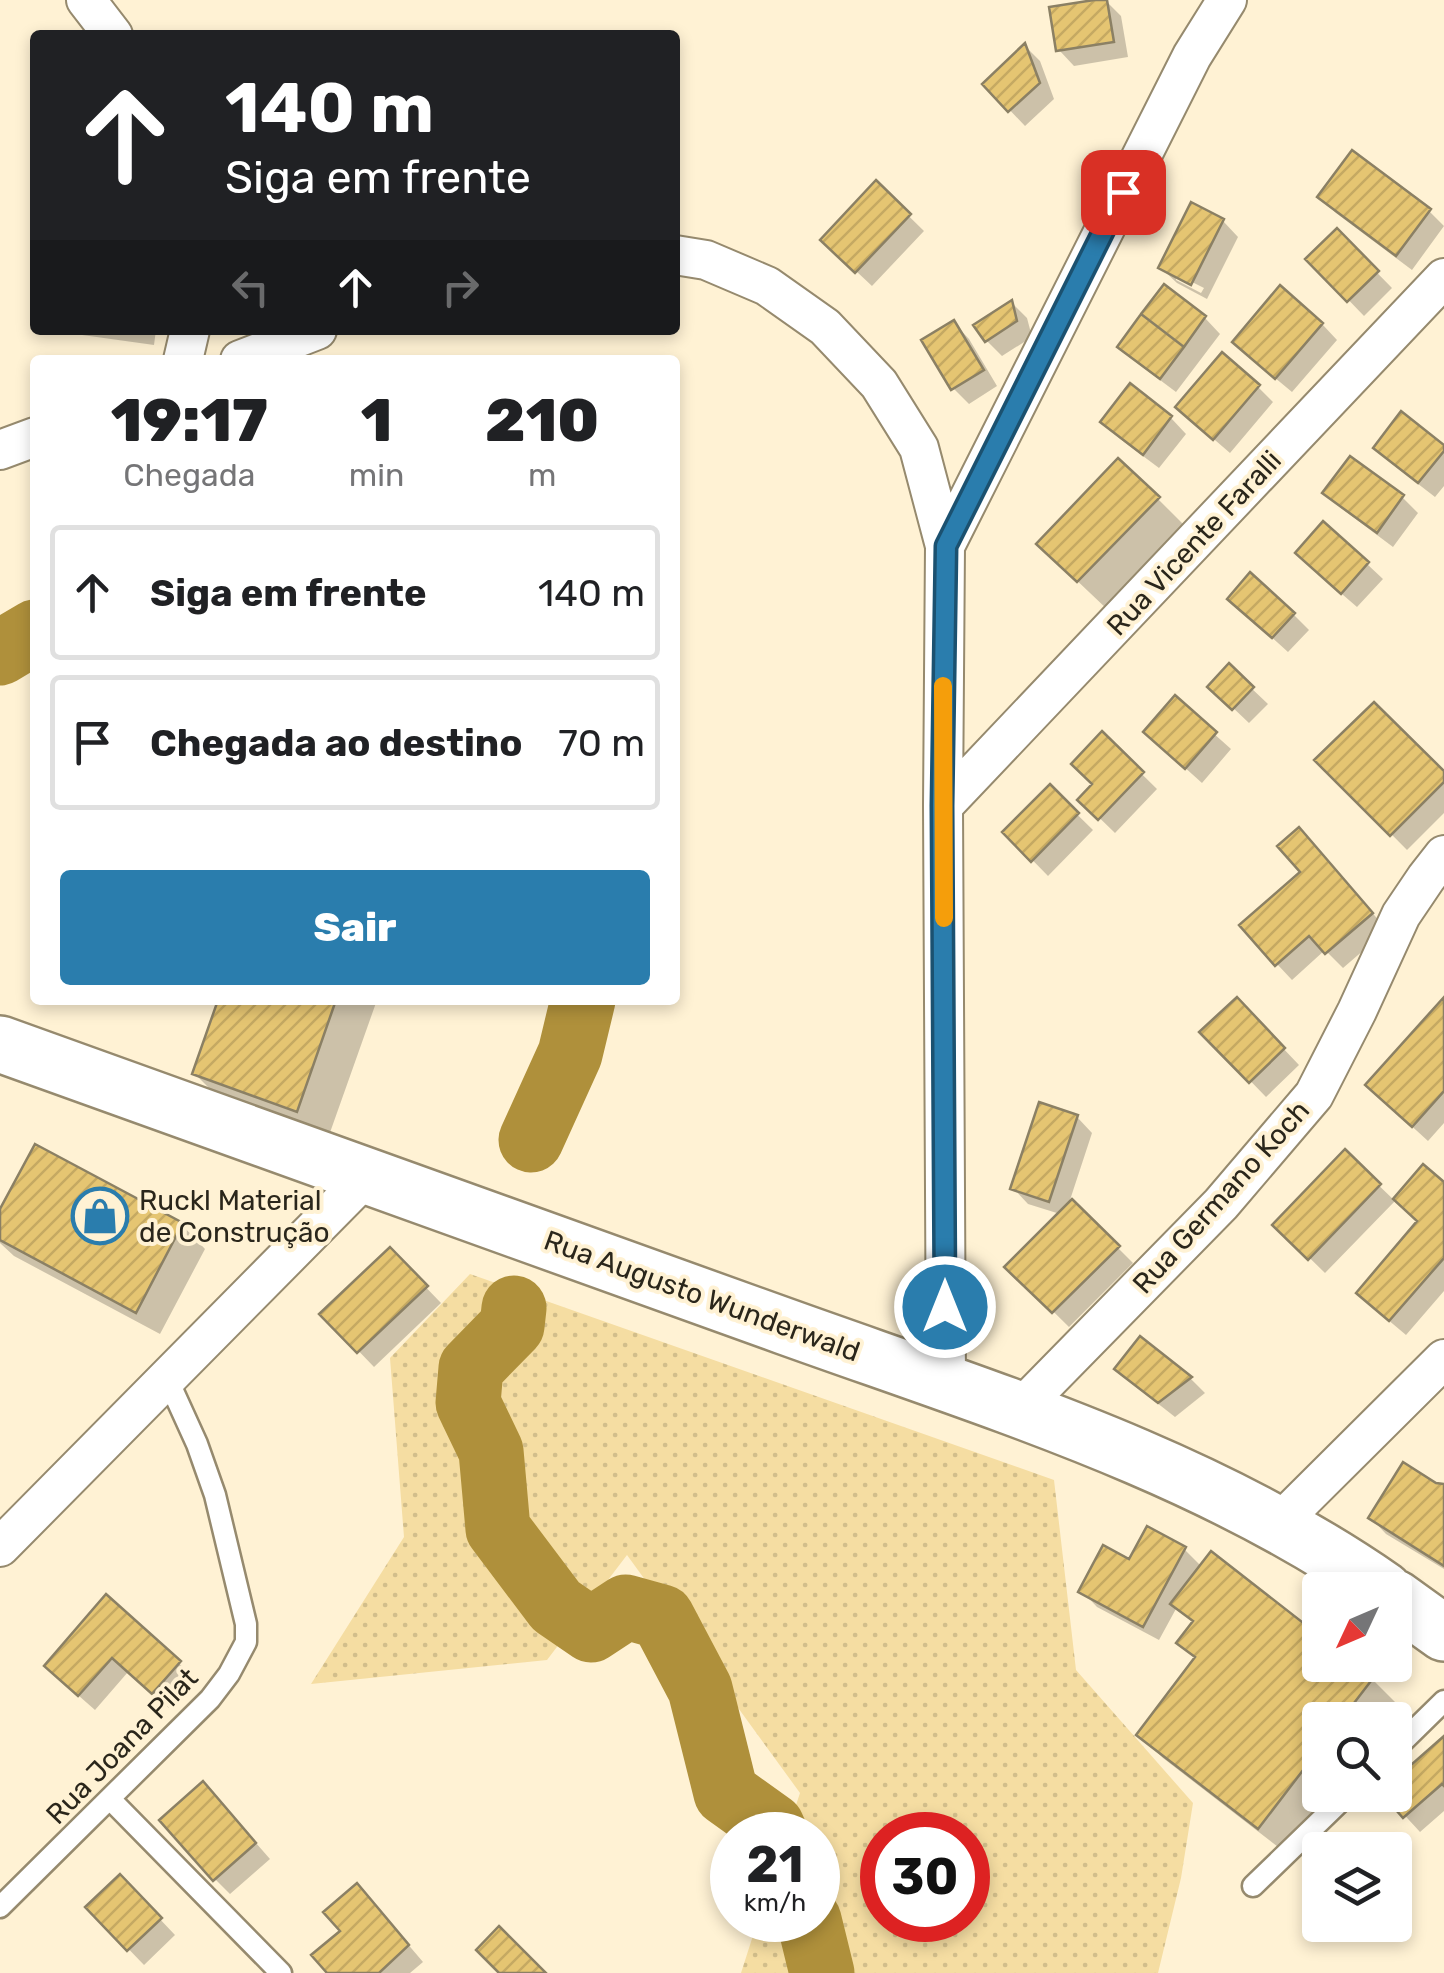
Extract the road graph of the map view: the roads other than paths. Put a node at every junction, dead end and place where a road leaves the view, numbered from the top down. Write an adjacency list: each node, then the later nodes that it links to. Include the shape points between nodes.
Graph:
1 (86, 0): 3 (street)
2 (1226, 0): 10 (street)
3 (109, 30)
4 (680, 257): 10 (street, via 706,260 767,286 825,327 878,384 919,448)
5 (1444, 278): 11 (street, Rua Vicente Faralli)
6 (304, 335): 7 (street)
7 (253, 355)
8 (30, 439): 9 (street)
9 (0, 450)
10 (946, 546): 11 (street)
11 (942, 806): 17 (street)
12 (1444, 855): 18 (street, Rua Germano Koch, via 1401,915 1314,1095 1221,1204)
13 (0, 1044): 14 (main road, Rua Augusto Wunderwald)
14 (366, 1176): 16 (street); 17 (main road, Rua Augusto Wunderwald)
15 (1444, 1359): 19 (street)
16 (167, 1378): 20 (street); 26 (lane, Rua Joana Pilat, via 215,1495 246,1642 210,1699)
17 (946, 1384): 18 (main road, Rua Augusto Wunderwald)
18 (1020, 1409): 19 (main road, Rua Augusto Wunderwald, via 1194,1481)
19 (1278, 1524): 21 (main road, Rua Augusto Wunderwald)
20 (0, 1546)
21 (1355, 1572)
22 (1412, 1610): 23 (main road)
23 (1444, 1633)
24 (1444, 1702): 25 (lane)
25 (1412, 1733)
26 (110, 1799): 29 (lane, Rua Joana Pilat); 30 (lane)
27 (1329, 1812): 28 (lane)
28 (1253, 1886)
29 (0, 1907)
30 (281, 1973)

